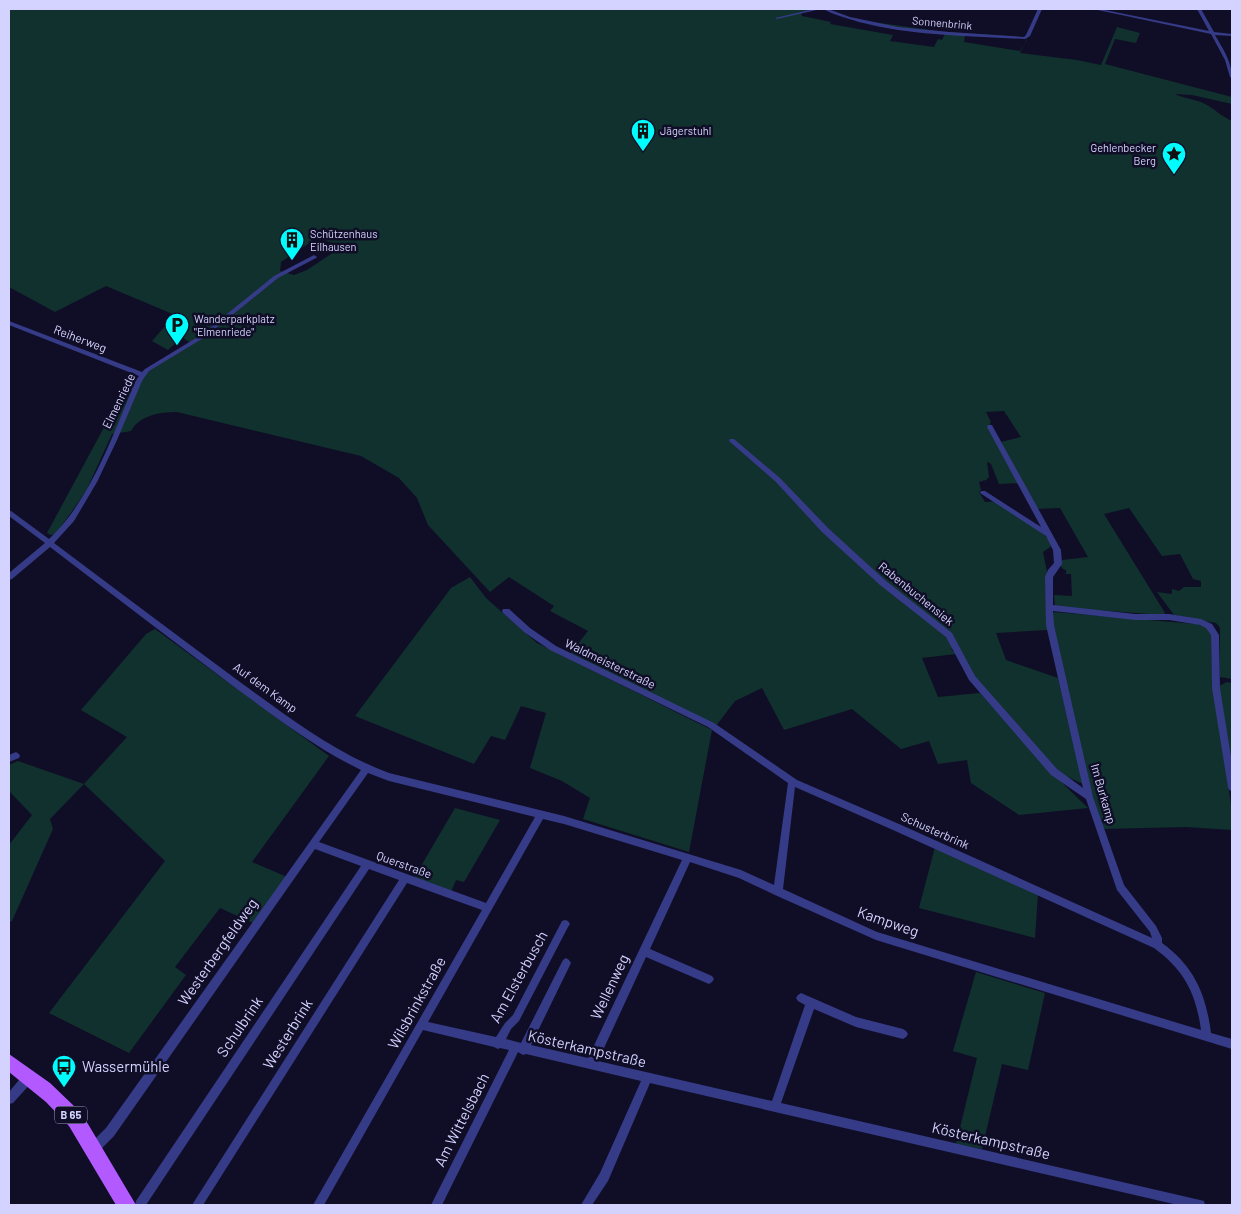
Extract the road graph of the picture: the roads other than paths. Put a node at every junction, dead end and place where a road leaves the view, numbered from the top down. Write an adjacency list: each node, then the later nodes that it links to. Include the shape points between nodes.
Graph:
1 (819, 9): 6 (street)
2 (826, 9): 3 (street, Sonnenbrink, via 888,26 1025,38)
3 (1040, 9)
4 (1095, 9): 7 (street)
5 (1199, 9): 7 (street)
6 (777, 18)
7 (1211, 34): 8 (street); 9 (street, via 1227,60)
8 (1232, 35)
9 (1232, 77)
10 (314, 257): 12 (street, Elmenriede, via 276,277 203,336 158,362)
11 (9, 323): 12 (street, Reiherweg)
12 (143, 375): 18 (street, Elmenriede, via 88,491)
13 (990, 427): 17 (street)
14 (732, 442): 26 (street, Rabenbuchensiek, via 778,480 825,530 883,583 949,635 978,685 1054,772)
15 (983, 493): 17 (street)
16 (9, 512): 18 (street, Auf dem Kamp)
17 (1049, 535): 20 (street, Im Burkamp, via 1059,560 1049,577)
18 (49, 542): 19 (street, Elmenriede); 23 (street, Auf dem Kamp, via 320,744)
19 (9, 577)
20 (1051, 608): 25 (street, via 1135,617 1169,617 1201,622 1213,630 1216,688); 26 (street, Im Burkamp, via 1050,625)
21 (506, 611): 22 (street, Waldmeisterstraße, via 527,630 559,651)
22 (711, 725): 24 (street, Schusterbrink)
23 (366, 770): 27 (street, Auf dem Kamp); 28 (street, Westerbergfeldweg)
24 (794, 783): 32 (street, via 791,786); 35 (street, Schusterbrink)
25 (1232, 787)
26 (1089, 798): 35 (street, Im Burkamp, via 1120,887 1153,929)
27 (541, 815): 29 (street, Kampweg); 33 (street, Wilsbrinkstraße)
28 (314, 844): 30 (street, Querstraße); 53 (street, Westerbergfeldweg, via 110,1132)
29 (688, 857): 32 (street, Kampweg, via 741,874); 36 (street, Wellenweg)
30 (366, 864): 31 (street, Querstraße); 55 (street, Schulbrink)
31 (404, 879): 33 (street, Querstraße); 56 (street, Westerbrink)
32 (778, 892): 43 (street, Kampweg, via 876,936)
33 (487, 908): 41 (street, Wilsbrinkstraße)
34 (565, 924): 44 (street, Am Elsterbusch, via 516,1018)
35 (1157, 945): 43 (street, Im Burkamp, via 1189,974 1205,1020)
36 (644, 951): 38 (street, Wellenweg); 48 (street, Wellenweg)
37 (566, 963): 46 (street)
38 (709, 979)
39 (801, 998): 40 (street)
40 (812, 1002): 42 (street, via 856,1022); 52 (street)
41 (422, 1025): 44 (street, Kösterkampstraße); 57 (street, Wilsbrinkstraße)
42 (903, 1034)
43 (1207, 1036): 45 (street, Kampweg)
44 (498, 1044): 46 (street, Kösterkampstraße)
45 (1232, 1044)
46 (519, 1049): 48 (street, Kösterkampstraße); 58 (street, Am Wittelsbach)
47 (9, 1062): 49 (main road, B 65)
48 (591, 1064): 50 (street, Kösterkampstraße)
49 (28, 1078): 51 (street); 53 (main road, B 65, via 63,1106 76,1121)
50 (647, 1078): 52 (street, Kösterkampstraße); 59 (street, via 604,1177)
51 (9, 1099)
52 (775, 1106): 60 (street, Kösterkampstraße)
53 (92, 1150): 54 (main road, B 65, via 113,1188)
54 (127, 1205)
55 (140, 1205)
56 (197, 1205)
57 (318, 1205)
58 (436, 1205)
59 (586, 1205)
60 (1200, 1205)

